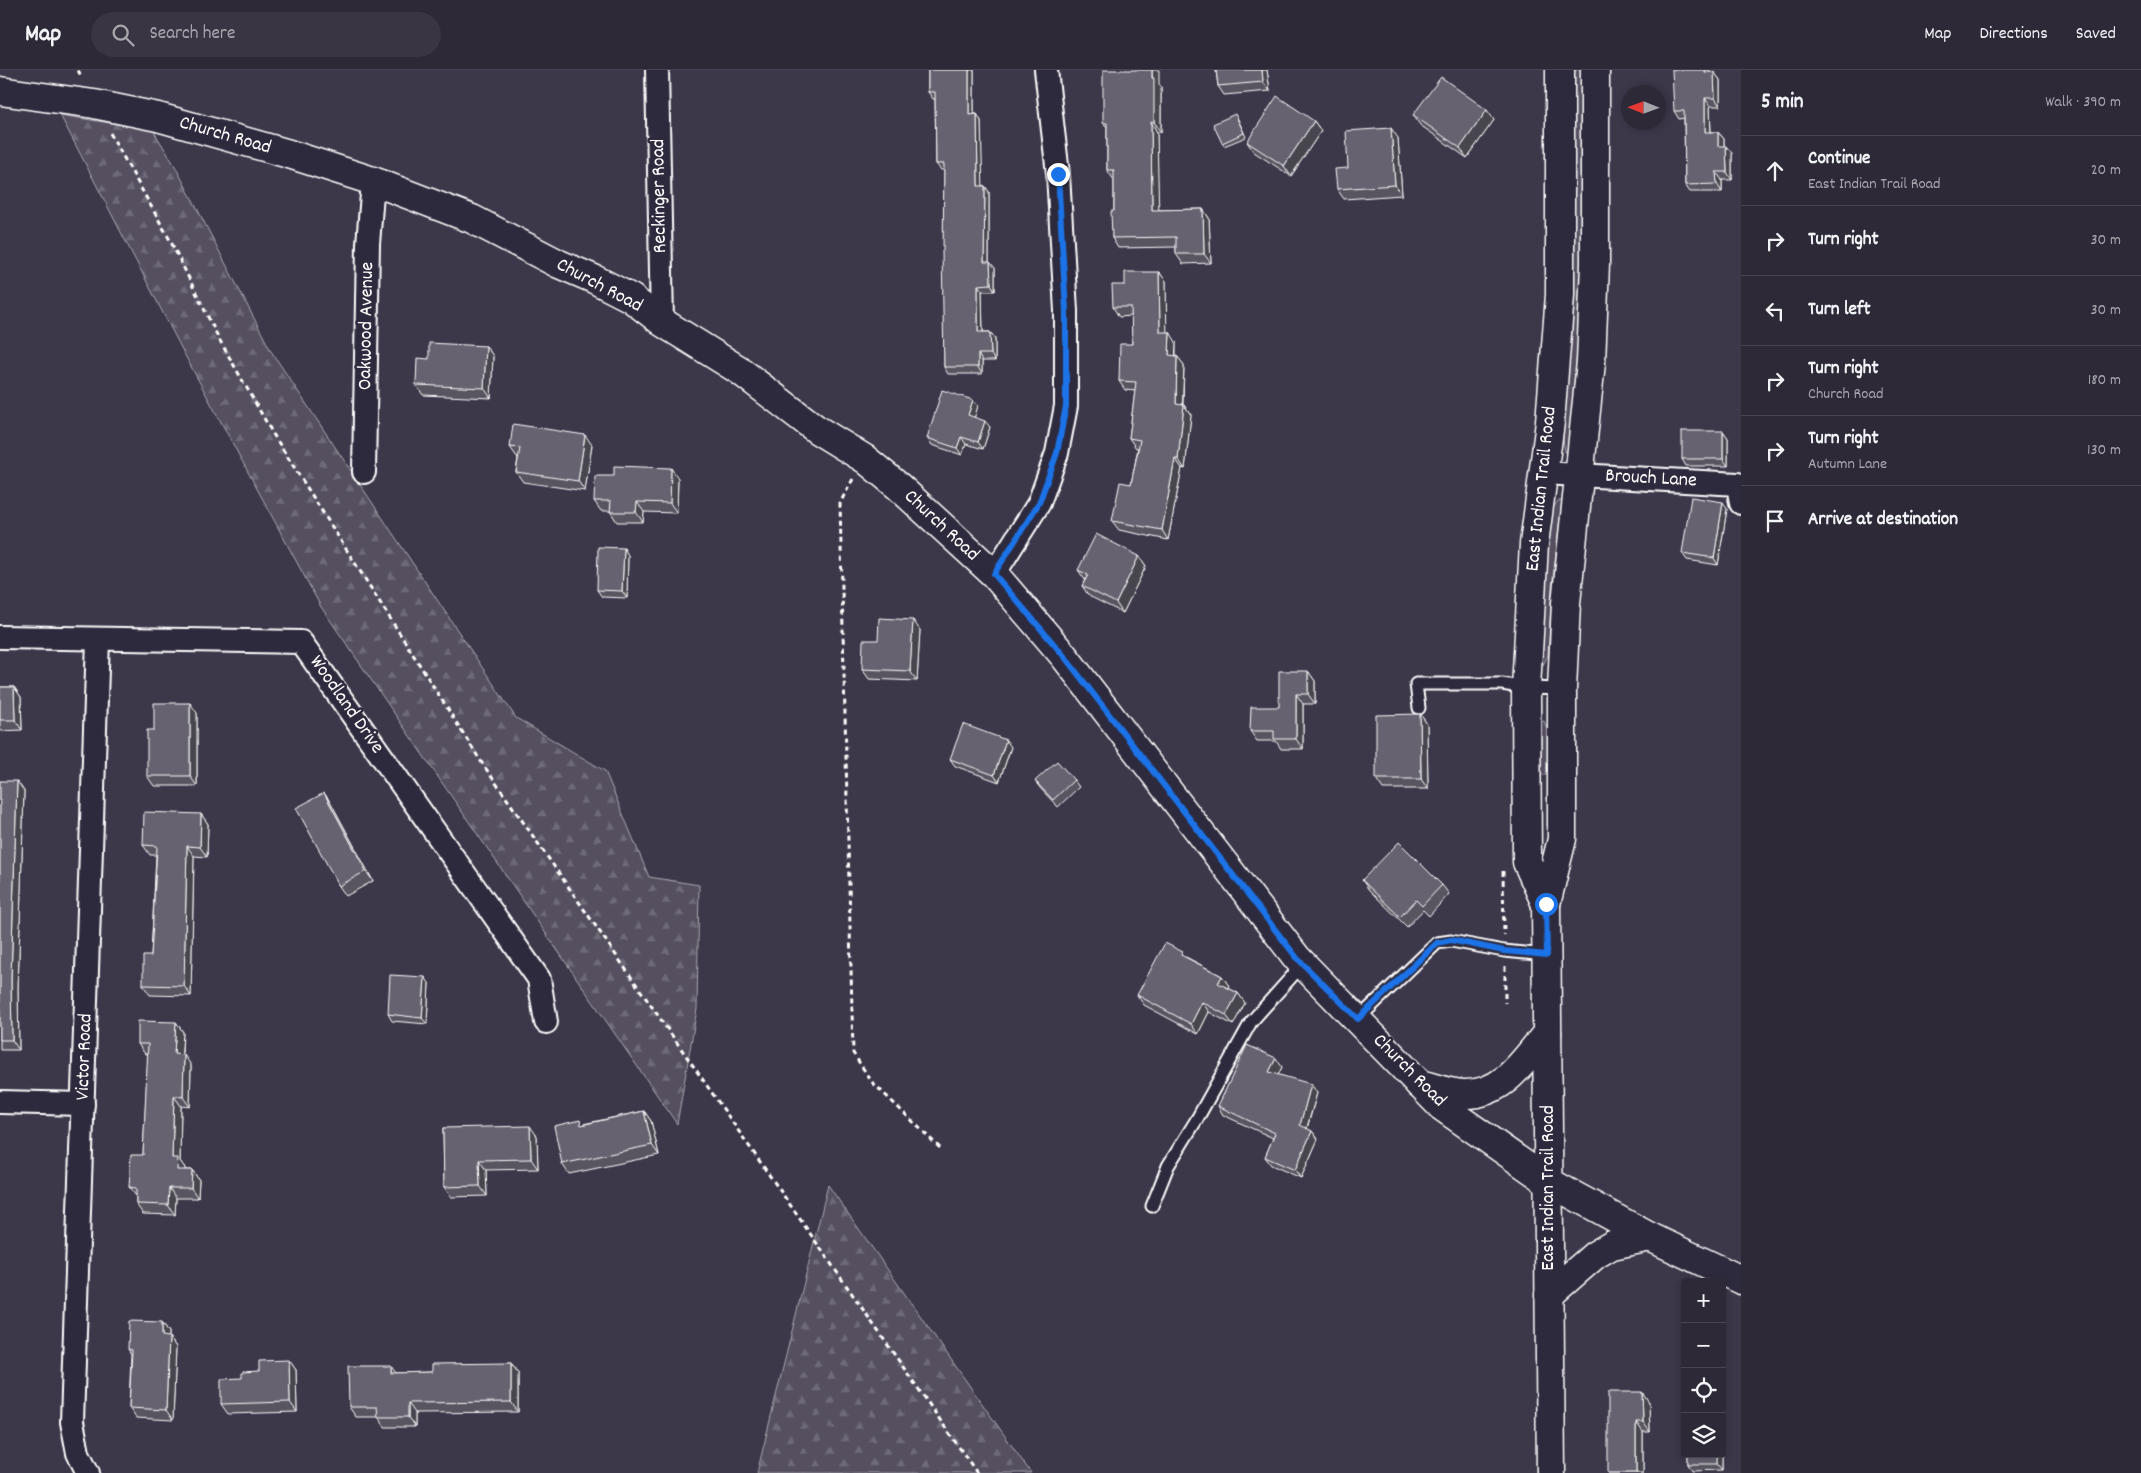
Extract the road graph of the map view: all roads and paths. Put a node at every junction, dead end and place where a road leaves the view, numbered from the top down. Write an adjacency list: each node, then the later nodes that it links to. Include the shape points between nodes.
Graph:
1 (78, 70): 7 (path)
2 (657, 70): 9 (street, Reckinger Road)
3 (1046, 70): 15 (street, via 1058,174 1066,311 1066,406 1057,453 1039,503)
4 (1560, 70): 12 (main road, East Indian Trail Road, via 1560,295)
5 (1595, 70): 13 (main road, East Indian Trail Road, via 1595,264 1591,362)
6 (0, 91): 7 (main road, Church Road)
7 (94, 104): 8 (main road, Church Road, via 158,117); 37 (path, via 272,434 482,763)
8 (373, 180): 9 (main road, Church Road, via 472,219 559,264 594,278 631,298); 11 (street, Oakwood Avenue, via 368,244)
9 (662, 322): 10 (main road, Church Road, via 739,370 816,429)
10 (865, 459): 15 (main road, Church Road); 30 (path, via 840,503 853,1053 872,1082)
11 (364, 472)
12 (1544, 473): 13 (street, Brouch Lane); 18 (main road, East Indian Trail Road, via 1534,544)
13 (1579, 475): 14 (street, Brouch Lane, via 1738,484); 19 (main road, East Indian Trail Road, via 1566,604)
14 (1741, 503)
15 (994, 574): 23 (main road, Church Road, via 1064,656)
16 (0, 637): 17 (street, Woodland Drive)
17 (98, 639): 25 (street, Woodland Drive, via 302,642 538,979); 29 (street, Victor Road)
18 (1526, 688): 19 (lane); 20 (lane, via 1502,684 1416,684); 21 (main road, East Indian Trail Road, via 1527,862)
19 (1562, 689): 21 (main road, East Indian Trail Road, via 1562,839)
20 (1419, 708)
21 (1546, 904): 22 (main road, East Indian Trail Road)
22 (1547, 955): 24 (lane, via 1504,951 1451,940 1437,943); 26 (main road, East Indian Trail Road)
23 (1303, 964): 24 (main road, Church Road); 32 (lane, via 1252,1022 1168,1166)
24 (1358, 1019): 27 (main road, Church Road)
25 (546, 1022)
26 (1547, 1033): 27 (main road, via 1504,1083 1484,1093 1462,1094); 31 (main road, East Indian Trail Road)
27 (1418, 1084): 31 (main road, Church Road, via 1441,1106)
28 (0, 1102): 29 (street)
29 (83, 1104): 36 (street, Victor Road, via 72,1422 78,1454)
30 (940, 1148)
31 (1549, 1182): 33 (main road, Church Road); 35 (main road, East Indian Trail Road)
32 (1152, 1206)
33 (1650, 1237): 34 (main road, Church Road); 35 (main road, via 1612,1245 1595,1255)
34 (1741, 1280)
35 (1549, 1295): 38 (main road, East Indian Trail Road)
36 (88, 1473)
37 (977, 1473)
38 (1551, 1473)

